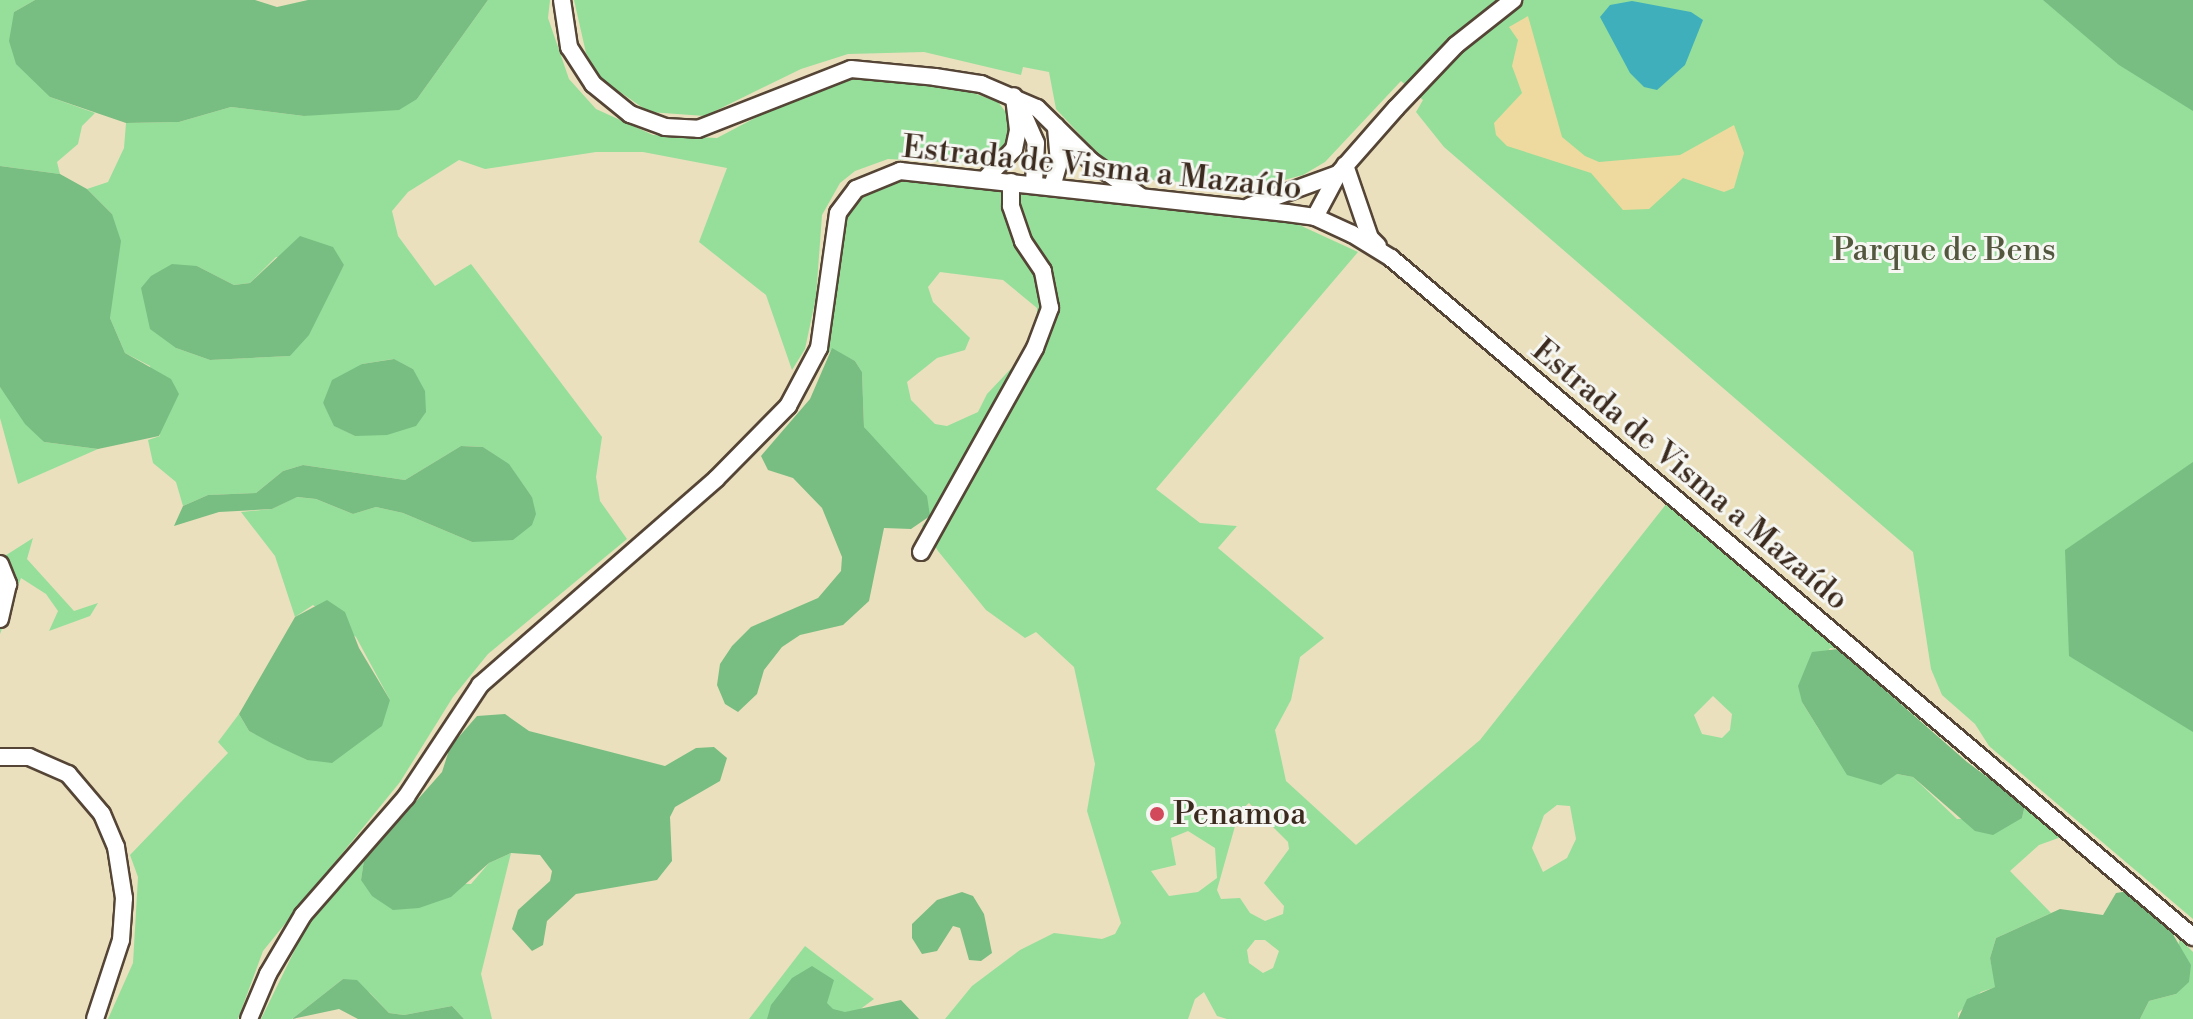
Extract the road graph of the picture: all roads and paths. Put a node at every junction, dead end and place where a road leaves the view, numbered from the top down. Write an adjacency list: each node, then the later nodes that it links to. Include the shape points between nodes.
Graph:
1 (562, 0): 3 (street, via 569,47 593,84 630,114 665,127 698,129 851,69 966,82)
2 (1513, 0): 5 (street, via 1456,45)
3 (1014, 96): 4 (street); 6 (street, via 1014,149); 8 (street, via 1031,122 1036,143)
4 (1056, 125): 9 (street, via 1059,162); 10 (street, via 1091,161)
5 (1342, 169): 11 (street); 12 (street); 13 (street, via 1370,238)
6 (985, 179): 7 (street, Estrada de Visma a Mazaído); 20 (street, Estrada de Visma a Mazaído, via 900,171 847,197 833,225 819,348 788,406 716,479 480,685 406,797 303,915)
7 (1011, 182): 8 (street, Estrada de Visma a Mazaído); 14 (street, via 1011,206 1023,241 1043,271 1050,308 1035,348)
8 (1034, 184): 9 (street, Estrada de Visma a Mazaído)
9 (1052, 187): 10 (street, Estrada de Visma a Mazaído)
10 (1145, 200): 11 (street, Estrada de Visma a Mazaído)
11 (1247, 207): 12 (street, Estrada de Visma a Mazaído)
12 (1315, 217): 13 (street, Estrada de Visma a Mazaído)
13 (1391, 258): 18 (street, Estrada de Visma a Mazaído)
14 (921, 552)
15 (0, 564): 16 (street, via 8,584)
16 (0, 619)
17 (0, 757): 19 (street, via 29,757 68,774 102,814 116,847 124,898 121,940)
18 (2193, 937)
19 (95, 1019)
20 (249, 1019)

